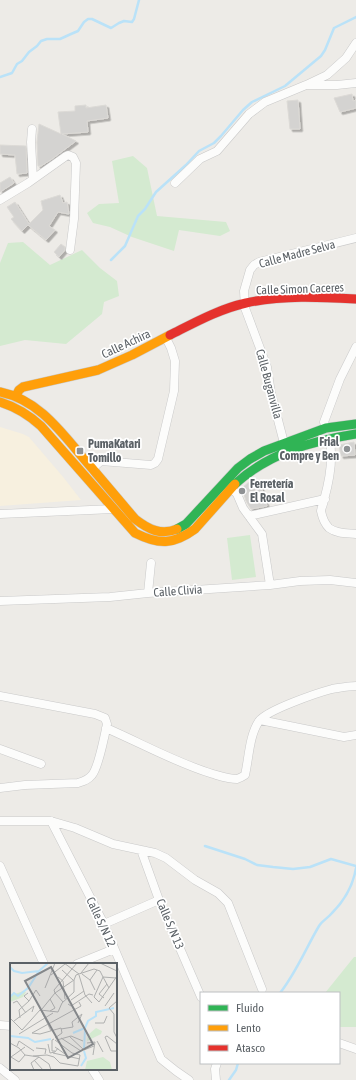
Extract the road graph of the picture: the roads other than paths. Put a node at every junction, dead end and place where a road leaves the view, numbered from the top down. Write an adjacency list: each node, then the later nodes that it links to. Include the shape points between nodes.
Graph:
1 (356, 43): 3 (street, via 346,58 327,75)
2 (356, 83): 3 (street)
3 (306, 85): 6 (street, via 265,102 249,114 217,151 200,159)
4 (32, 129): 5 (street)
5 (33, 179): 7 (street); 9 (street, via 66,156 75,159 74,218)
6 (175, 183)
7 (0, 200)
8 (356, 238): 11 (street, Calle Madre Selva, via 259,262 250,270 244,291)
9 (70, 250)
10 (356, 299): 11 (main road, Calle Simon Caceres, via 292,299)
11 (245, 304): 12 (main road, Calle Achira, via 195,322); 21 (street, Calle Buganvilla, via 248,320 267,367)
12 (166, 338): 15 (main road, Calle Achira, via 98,370 23,387); 22 (street, via 175,361 174,391 158,459 151,465 102,460)
13 (356, 347): 18 (street, via 340,379 324,422)
14 (0, 392): 15 (main road)
15 (16, 396): 22 (main road, via 50,419)
16 (0, 402): 26 (main road, via 26,413 41,426)
17 (356, 424): 18 (main road)
18 (326, 428): 20 (main road); 21 (main road)
19 (356, 434): 20 (main road)
20 (329, 438): 21 (main road); 24 (street, via 330,463)
21 (286, 447): 23 (main road, via 248,472); 25 (main road, via 264,451 238,468 196,514 178,529 164,532 149,530)
22 (92, 469): 25 (main road)
23 (232, 489): 26 (main road, via 186,537 170,542 150,541 135,533); 28 (street)
24 (324, 499): 28 (street); 29 (street, via 321,510 325,523 343,533)
25 (121, 503): 26 (main road)
26 (113, 509): 27 (street)
27 (0, 514)
28 (249, 516): 32 (street, via 262,534)
29 (356, 534)
30 (151, 562): 33 (street)
31 (356, 583): 32 (street, Calle Clivia, via 330,580)
32 (270, 585): 33 (street, Calle Clivia)
33 (148, 593): 34 (street, Calle Clivia)
34 (0, 601)
35 (356, 686): 37 (street, via 314,694 267,714)
36 (0, 696): 38 (street, via 95,714 105,718)
37 (260, 720): 38 (street, via 254,732 244,774 236,779 179,762); 39 (street, via 344,737)
38 (106, 728): 42 (street, via 96,767 91,777 86,780 78,783)
39 (356, 735)
40 (0, 749): 41 (street)
41 (41, 764)
42 (0, 788)
43 (0, 821): 44 (street)
44 (51, 821): 45 (street, via 113,844); 48 (street, Calle S/N 12)
45 (140, 850): 47 (street, Calle S/N 13); 52 (street, via 166,858 223,897 228,903)
46 (0, 866): 50 (street)
47 (159, 900): 48 (street); 53 (street, Calle S/N 13)
48 (104, 924): 49 (street, Calle S/N 12)
49 (114, 948): 51 (street); 63 (street, Calle S/N 12, via 161,1059)
50 (44, 963)
51 (79, 963)
52 (262, 989)
53 (200, 995)
54 (0, 1025): 55 (street)
55 (10, 1026)
56 (340, 1043): 57 (street)
57 (356, 1049)
58 (217, 1064): 64 (street)
59 (0, 1068): 61 (street)
60 (93, 1070): 62 (street)
61 (15, 1080)
62 (99, 1080)
63 (189, 1080)
64 (216, 1080)

